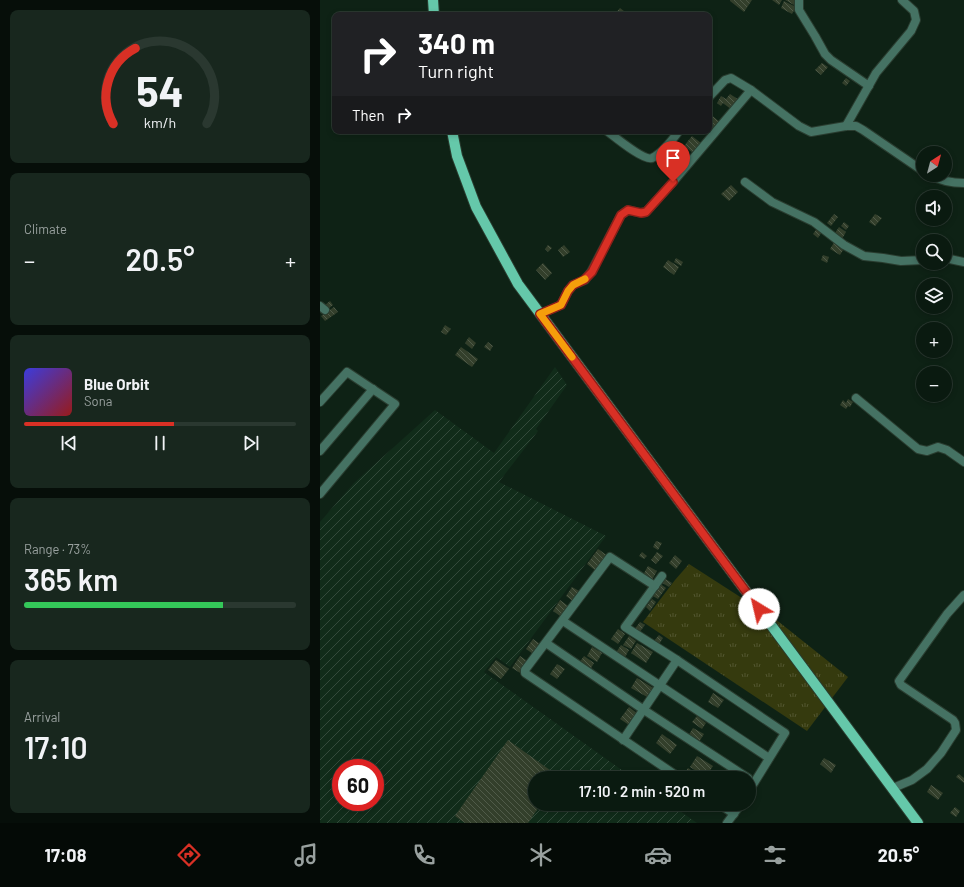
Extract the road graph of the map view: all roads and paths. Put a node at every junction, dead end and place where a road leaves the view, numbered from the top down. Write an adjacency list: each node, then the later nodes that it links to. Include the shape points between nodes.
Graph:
1 (432, 0): 4 (main road)
2 (799, 0): 5 (street, via 799,10 825,54)
3 (902, 0): 5 (street, via 914,11 916,20)
4 (434, 12)
5 (869, 86): 8 (street)
6 (751, 90): 7 (street, via 731,78 725,80); 8 (street, via 811,132); 19 (street, via 646,212 628,210 621,215 592,272 584,280 573,285 561,305)
7 (712, 94)
8 (846, 126): 12 (street, via 856,126 863,130)
9 (453, 134): 19 (main road, via 457,156 476,207 518,284)
10 (611, 134): 11 (street, via 648,159 654,157)
11 (677, 134)
12 (916, 166)
13 (745, 182): 17 (street, via 772,202 814,222 864,256)
14 (948, 182): 15 (street)
15 (964, 183)
16 (952, 259): 18 (street)
17 (916, 260)
18 (964, 262)
19 (540, 314): 39 (main road)
20 (373, 389): 22 (street, via 347,372); 23 (street); 25 (street, via 395,404)
21 (856, 398): 24 (street, via 918,449 927,451 938,447)
22 (320, 402)
23 (320, 451)
24 (964, 462)
25 (321, 491)
26 (662, 576): 27 (street)
27 (655, 586): 29 (street, via 610,557); 31 (street, via 625,626)
28 (964, 595): 39 (street, via 947,614 900,681 901,686 953,720 956,723 956,730 928,769 912,780)
29 (563, 622): 30 (street); 32 (street)
30 (546, 643): 33 (street); 34 (street, via 525,673)
31 (677, 660): 32 (street); 35 (street, via 785,733)
32 (660, 686): 33 (street); 35 (street)
33 (644, 710): 34 (street); 37 (street)
34 (623, 740): 36 (street)
35 (769, 758): 38 (street)
36 (670, 771)
37 (737, 771)
38 (756, 774)
39 (893, 788): 44 (main road)
40 (730, 811): 42 (street)
41 (736, 811): 42 (street)
42 (734, 814): 43 (street)
43 (727, 823)
44 (918, 823)

